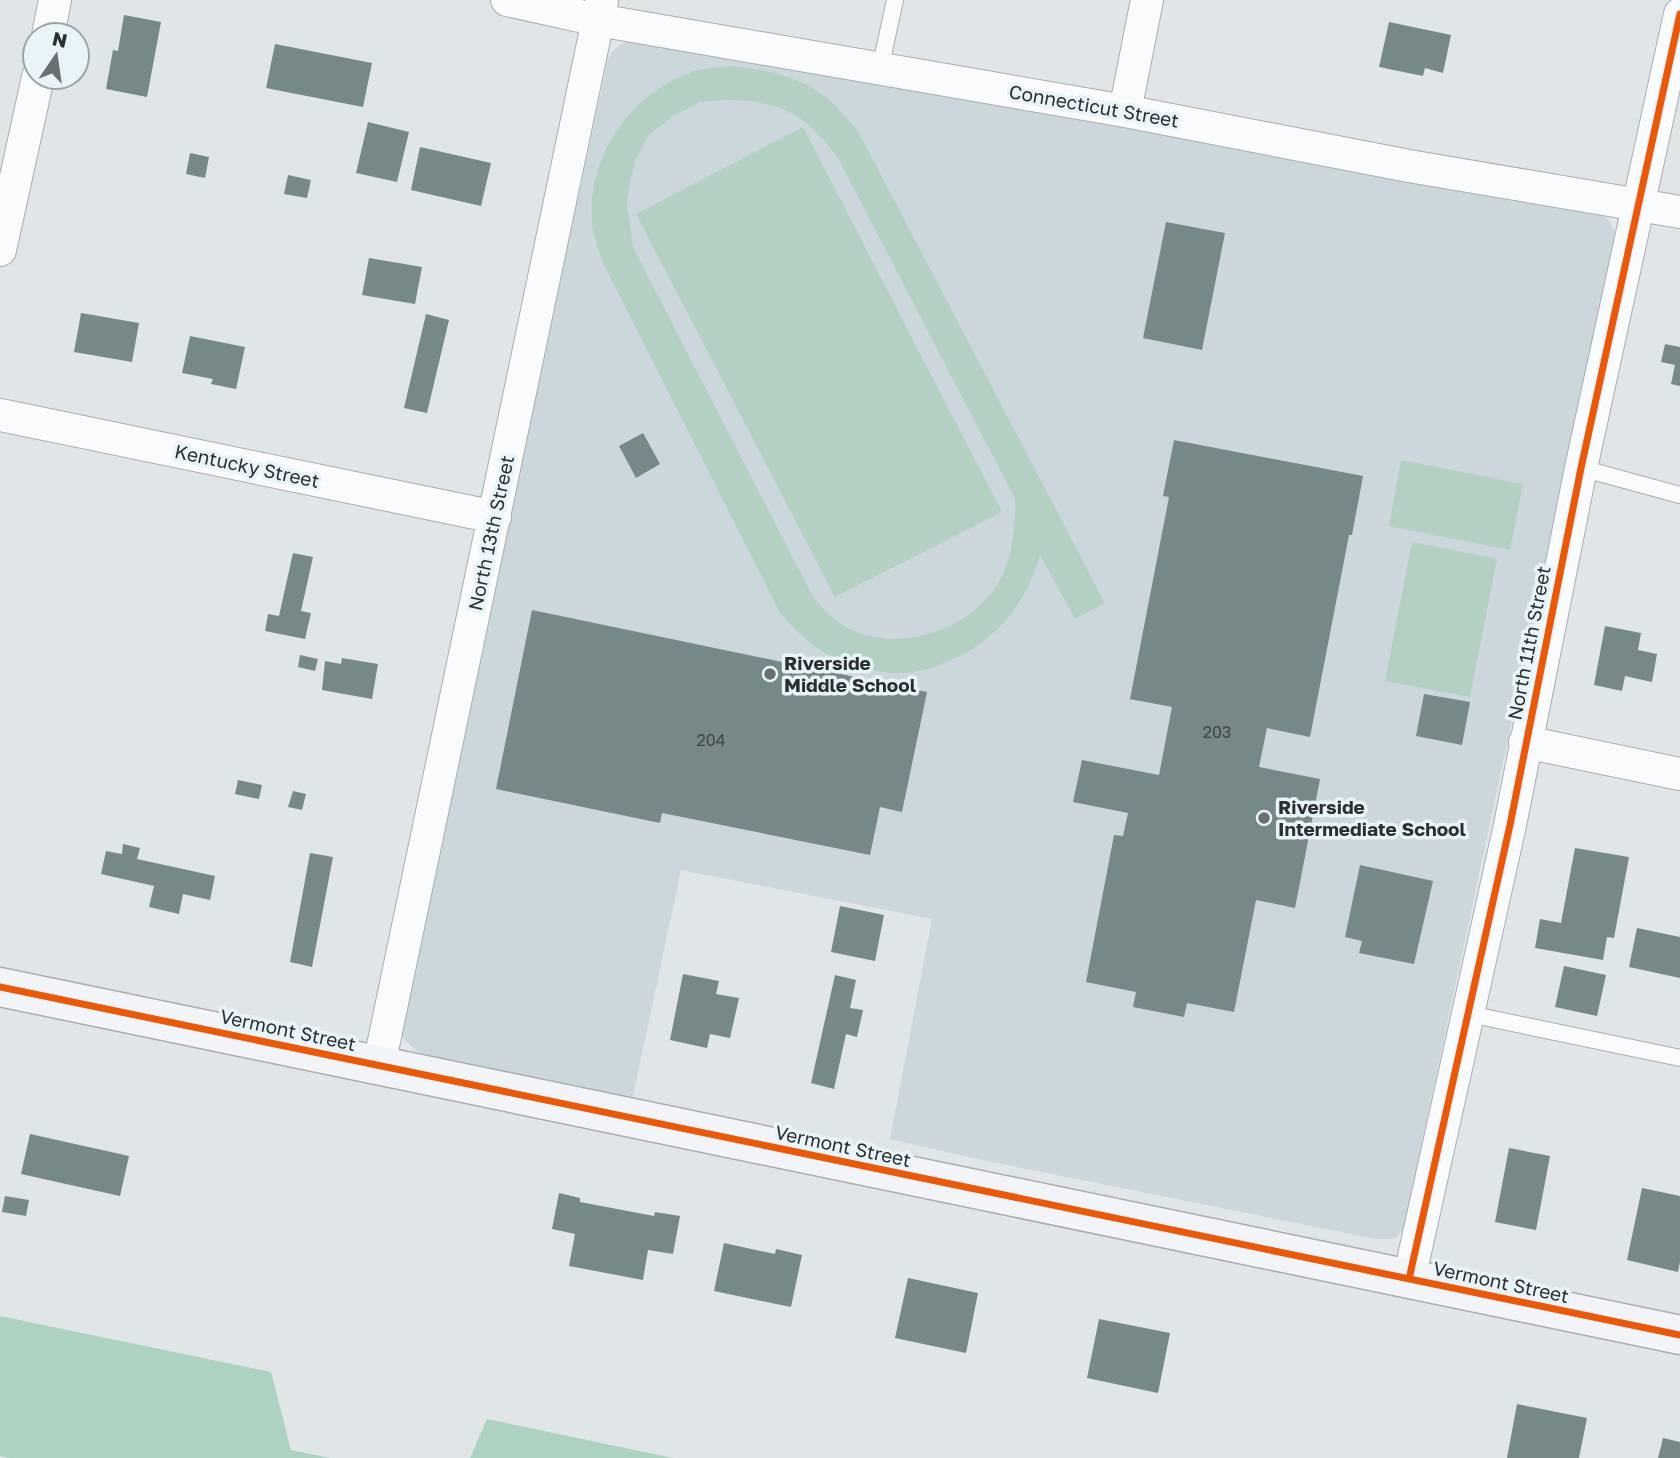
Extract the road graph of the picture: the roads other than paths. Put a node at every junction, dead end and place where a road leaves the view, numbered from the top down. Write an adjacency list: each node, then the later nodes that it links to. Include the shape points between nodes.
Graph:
1 (55, 0): 7 (street)
2 (507, 0): 5 (street, Connecticut Street)
3 (895, 0): 8 (lane)
4 (1147, 0): 10 (street)
5 (600, 10): 8 (street, Connecticut Street); 17 (street, North 13th Street)
6 (1680, 14): 11 (street, North 11th Street)
7 (51, 21)
8 (880, 69): 10 (street, Connecticut Street)
9 (35, 91): 13 (street)
10 (1125, 111): 11 (street, Connecticut Street)
11 (1637, 204): 12 (street, Connecticut Street); 15 (street, North 11th Street)
12 (1680, 212)
13 (0, 250)
14 (0, 415): 17 (street, Kentucky Street)
15 (1581, 468): 16 (lane); 18 (street, North 11th Street)
16 (1680, 495)
17 (495, 517): 23 (street, North 13th Street)
18 (1525, 742): 19 (street); 21 (street, North 11th Street)
19 (1680, 774)
20 (0, 987): 23 (street, Vermont Street)
21 (1469, 1014): 22 (lane); 24 (street, North 11th Street)
22 (1680, 1058)
23 (379, 1065): 24 (street, Vermont Street)
24 (1409, 1279): 25 (street, Vermont Street)
25 (1680, 1335)

